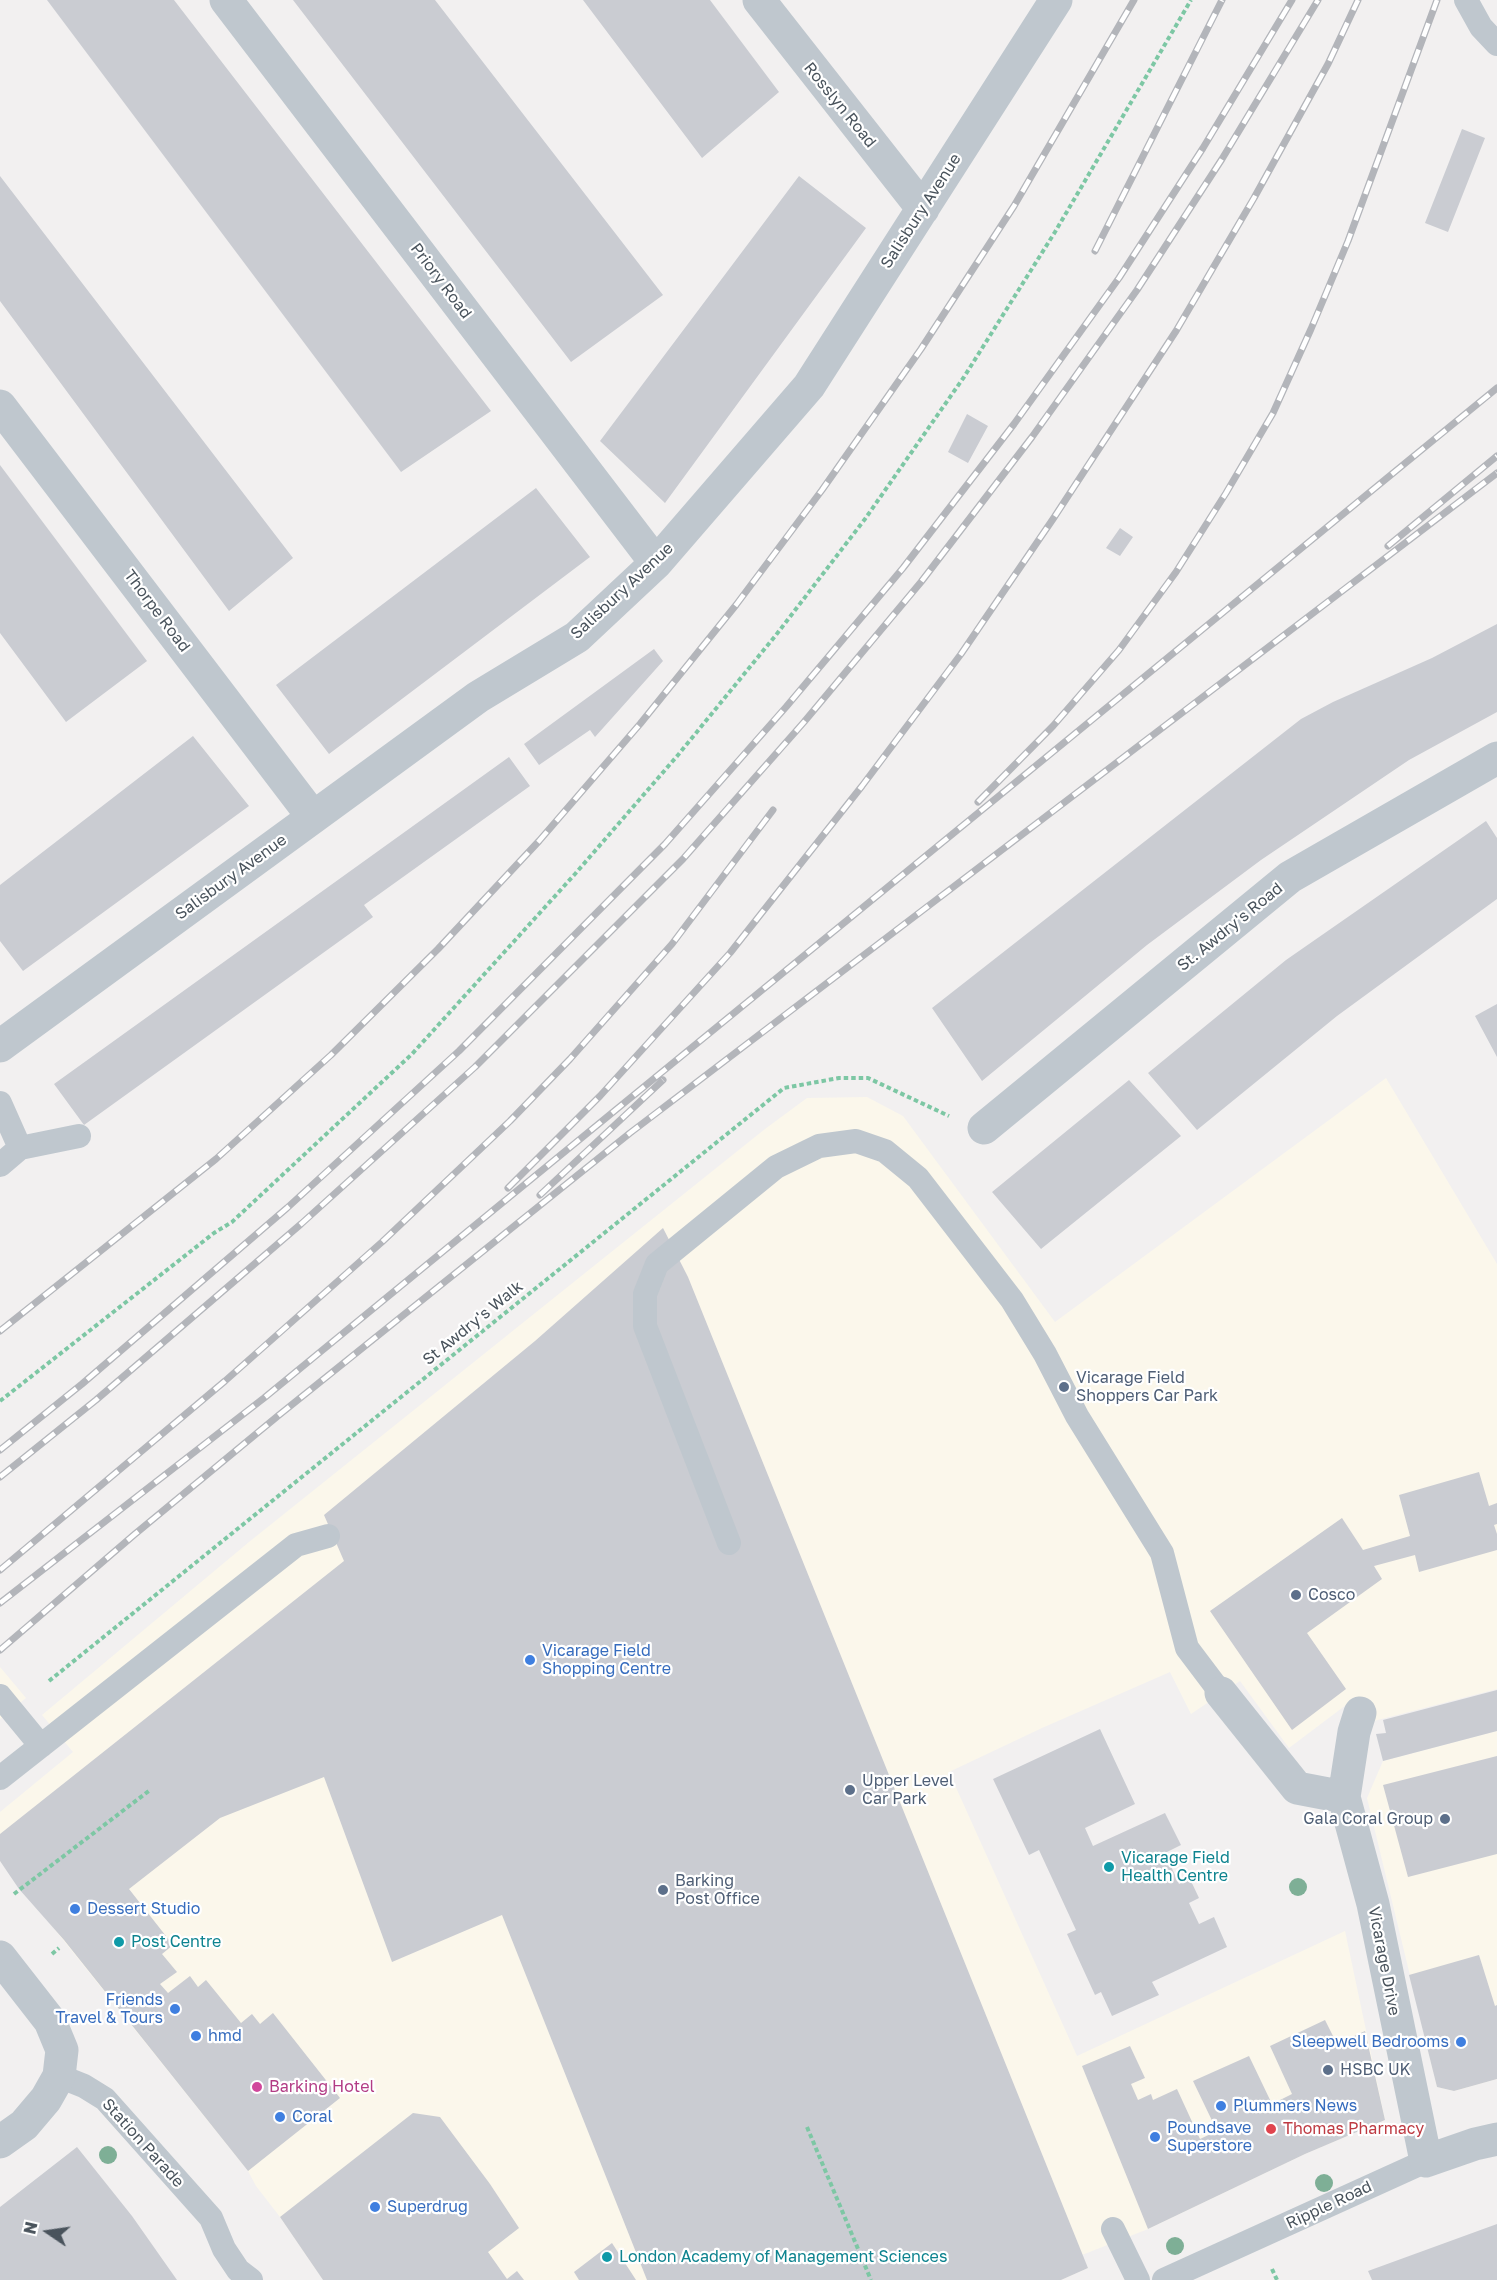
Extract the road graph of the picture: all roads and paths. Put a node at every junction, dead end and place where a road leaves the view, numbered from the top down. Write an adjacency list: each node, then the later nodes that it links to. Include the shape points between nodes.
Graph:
1 (226, 0): 9 (street, Priory Road)
2 (759, 0): 7 (street, Rosslyn Road)
3 (1056, 0): 7 (street, Salisbury Avenue)
4 (1191, 0): 19 (path, via 1055,232 964,377 865,519 678,755 412,1054 232,1222)
5 (1466, 0): 6 (lane, via 1481,27)
6 (1497, 44)
7 (922, 209): 9 (street, Salisbury Avenue, via 809,386)
8 (0, 406): 11 (street, Thorpe Road)
9 (656, 563): 11 (street, Salisbury Avenue, via 577,637 478,697)
10 (1497, 758): 15 (street, St. Awdry's Road, via 1290,877)
11 (313, 817): 12 (street, Salisbury Avenue)
12 (0, 1046)
13 (0, 1102): 17 (lane)
14 (941, 1114): 22 (path, St Awdry's Walk, via 868,1078 839,1078 784,1088)
15 (984, 1128)
16 (79, 1136): 17 (lane)
17 (20, 1148): 18 (lane)
18 (0, 1165)
19 (0, 1401)
20 (328, 1536): 26 (lane, via 296,1545)
21 (729, 1543): 23 (lane, via 645,1326 645,1294 657,1264 776,1167 819,1146 856,1141 885,1151 918,1178 1012,1300 1077,1416 1162,1553 1187,1647)
22 (49, 1682)
23 (1221, 1693): 29 (street, via 1297,1788)
24 (0, 1696): 26 (lane)
25 (1360, 1713): 29 (street, Vicarage Drive)
26 (41, 1746): 27 (lane)
27 (0, 1778)
28 (150, 1790): 30 (path)
29 (1344, 1797): 38 (street, Vicarage Drive, via 1373,1904)
30 (14, 1894)
31 (58, 1948): 32 (path)
32 (52, 1954)
33 (0, 1957): 34 (street, via 50,2022 62,2050)
34 (58, 2076): 37 (street, via 46,2099 24,2125); 40 (lane, Station Parade, via 105,2099 211,2218 224,2249 238,2270)
35 (807, 2127): 41 (path)
36 (1497, 2139): 38 (street, Ripple Road)
37 (0, 2142)
38 (1426, 2161): 43 (lane, Ripple Road)
39 (1113, 2229): 42 (lane)
40 (251, 2280)
41 (871, 2280)
42 (1138, 2280)
43 (1164, 2280)

